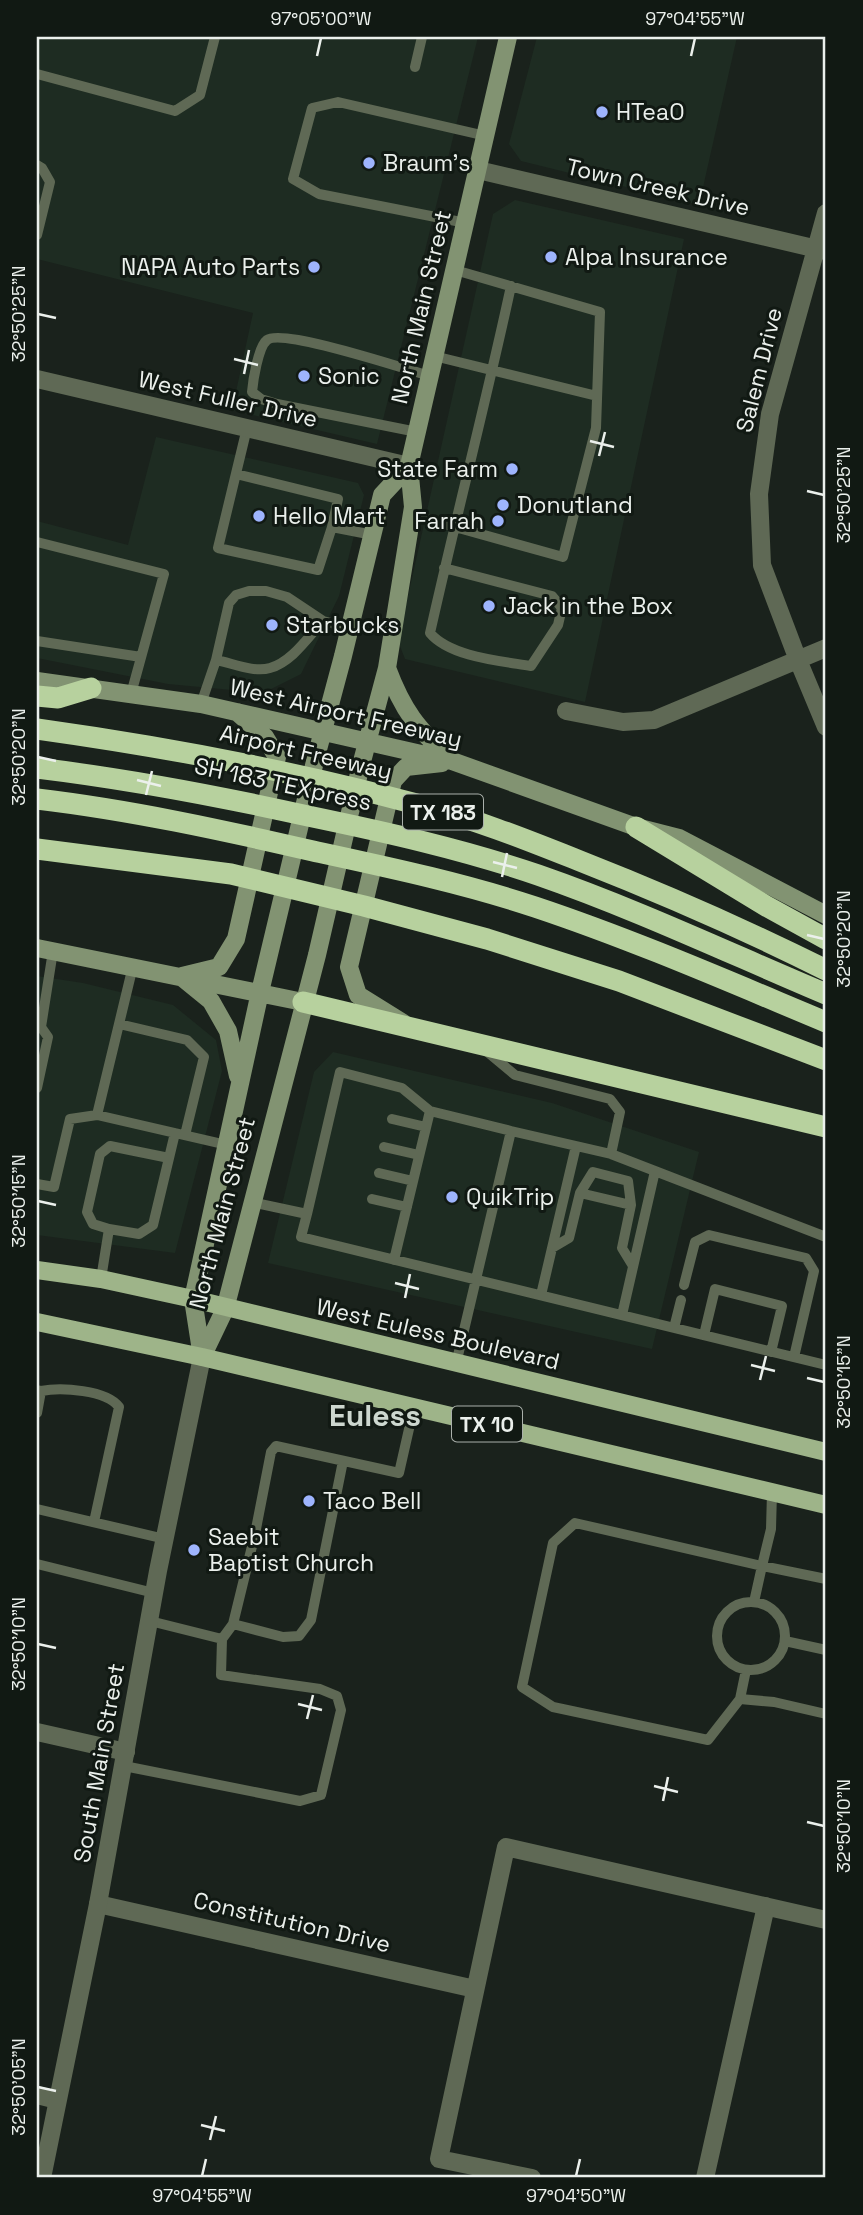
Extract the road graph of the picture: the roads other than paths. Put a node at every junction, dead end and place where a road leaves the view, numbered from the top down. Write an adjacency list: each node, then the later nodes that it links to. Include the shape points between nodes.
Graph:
1 (215, 37): 5 (lane, via 200,95 175,111)
2 (422, 37): 4 (lane)
3 (508, 37): 6 (main road, North Main Street)
4 (415, 67)
5 (37, 74)
6 (486, 136): 8 (main road, North Main Street); 10 (lane, via 338,102 312,108 293,179 319,194)
7 (37, 165): 11 (lane, via 50,182)
8 (478, 170): 10 (main road, North Main Street); 12 (street, Town Creek Drive)
9 (826, 213): 12 (street, Salem Drive)
10 (466, 223): 13 (main road, North Main Street)
11 (37, 236)
12 (822, 250): 36 (street, Salem Drive, via 769,414 759,494 762,565)
13 (455, 270): 14 (lane); 15 (main road, North Main Street)
14 (511, 286): 16 (lane); 19 (lane, via 600,312)
15 (434, 356): 16 (lane); 17 (main road, North Main Street)
16 (493, 370): 19 (lane); 26 (lane)
17 (430, 376): 21 (main road, North Main Street); 21 (lane, via 277,336 262,346 253,382 253,392 277,404)
18 (37, 379): 20 (street, West Fuller Drive)
19 (597, 396): 26 (lane, via 596,428 563,556)
20 (247, 428): 22 (street, West Fuller Drive); 23 (lane)
21 (417, 432): 22 (main road, North Main Street)
22 (409, 466): 24 (main road, North Main Street); 27 (main road, North Main Street, via 382,495)
23 (236, 474): 25 (lane, via 338,499); 25 (lane, via 218,548 318,570)
24 (412, 515): 26 (lane); 37 (main road, North Main Street)
25 (332, 527): 27 (lane)
26 (454, 527): 29 (lane)
27 (373, 535): 31 (main road, North Main Street)
28 (37, 542): 34 (lane, via 164,574)
29 (444, 568): 29 (lane, via 430,633 438,643 475,656 531,666 558,625 562,608 552,596)
30 (323, 621): 31 (lane); 35 (lane, via 289,658 269,668); 35 (lane, via 287,597 249,591 236,595 229,603)
31 (350, 628): 47 (main road, North Main Street)
32 (37, 641): 34 (lane)
33 (826, 648): 36 (street)
34 (141, 657): 40 (lane)
35 (216, 660): 42 (lane)
36 (798, 660): 43 (street, via 654,720 624,722); 45 (street, Salem Drive)
37 (387, 668): 48 (main road, North Main Street); 49 (main road, via 418,729)
38 (37, 681): 39 (main road, West Airport Freeway)
39 (91, 688): 40 (main road, West Airport Freeway); 41 (highway, via 58,698)
40 (131, 694): 42 (main road, West Airport Freeway)
41 (37, 696)
42 (201, 705): 44 (main road, West Airport Freeway)
43 (565, 711)
44 (237, 712): 47 (main road, West Airport Freeway); 59 (main road, via 265,737 277,757 236,939 219,967)
45 (826, 727)
46 (37, 729): 58 (highway, Airport Freeway / TX 183, via 252,764 422,805 625,879 747,930)
47 (323, 731): 48 (main road, West Airport Freeway); 60 (main road, North Main Street)
48 (368, 740): 49 (main road, West Airport Freeway); 62 (main road, North Main Street)
49 (452, 761): 52 (main road, West Airport Freeway); 66 (main road, via 406,767 393,781 349,967 358,995)
50 (37, 768): 61 (highway, SH 183 TEXpress, via 232,799 424,841 538,876)
51 (37, 799): 63 (highway, via 226,831 411,872 533,906)
52 (636, 827): 54 (main road, West Airport Freeway, via 679,838); 55 (highway)
53 (37, 849): 69 (highway, via 231,874 364,906 619,981)
54 (826, 915)
55 (826, 939)
56 (45, 949): 57 (main road); 65 (lane)
57 (133, 966): 59 (main road); 64 (lane)
58 (826, 970)
59 (182, 976): 60 (main road); 70 (main road, via 211,1002 228,1031)
60 (260, 992): 62 (main road); 70 (main road, North Main Street)
61 (826, 995)
62 (303, 1002): 66 (highway); 99 (main road, North Main Street)
63 (826, 1022)
64 (119, 1024): 75 (lane); 81 (lane, via 187,1040 204,1057)
65 (39, 1027): 67 (lane); 71 (lane, via 48,1037)
66 (411, 1028): 68 (highway)
67 (37, 1044)
68 (480, 1045): 78 (highway); 86 (lane, via 515,1075 610,1099 620,1112)
69 (826, 1059)
70 (239, 1086): 83 (main road, North Main Street)
71 (37, 1088)
72 (332, 1105): 73 (lane); 74 (lane, via 340,1072 402,1088); 80 (lane)
73 (346, 1108)
74 (430, 1111): 77 (lane); 79 (lane)
75 (97, 1115): 81 (lane); 94 (lane, via 71,1119 54,1187)
76 (391, 1119): 77 (lane)
77 (426, 1127): 87 (lane)
78 (826, 1127)
79 (512, 1131): 84 (lane); 110 (lane)
80 (326, 1133): 82 (lane); 89 (lane)
81 (180, 1134): 83 (lane); 88 (lane)
82 (339, 1136)
83 (227, 1144): 113 (main road, North Main Street)
84 (576, 1146): 86 (lane); 105 (lane)
85 (384, 1147): 87 (lane)
86 (611, 1154): 91 (lane)
87 (419, 1155): 93 (lane)
88 (169, 1158): 103 (lane, via 153,1225 139,1234); 103 (lane, via 110,1146 100,1154 87,1212 93,1224)
89 (320, 1159): 90 (lane); 95 (lane)
90 (333, 1162)
91 (655, 1171): 104 (lane); 107 (lane)
92 (379, 1173): 93 (lane)
93 (413, 1181): 101 (lane)
94 (37, 1184)
95 (314, 1185): 96 (lane); 102 (lane)
96 (327, 1188)
97 (580, 1193): 100 (lane); 100 (lane, via 593,1172 628,1181); 105 (lane, via 569,1238)
98 (372, 1199): 101 (lane)
99 (251, 1202): 102 (lane); 115 (main road, North Main Street)
100 (631, 1205): 107 (lane, via 622,1248)
101 (407, 1207): 106 (lane)
102 (307, 1214): 106 (lane, via 301,1237)
103 (110, 1228): 109 (lane)
104 (826, 1237)
105 (552, 1248): 112 (lane)
106 (394, 1260): 110 (lane)
107 (633, 1266): 116 (lane)
108 (37, 1270): 109 (main road, West Euless Boulevard / TX 10)
109 (101, 1279): 113 (main road, West Euless Boulevard / TX 10)
110 (476, 1279): 112 (lane); 123 (lane)
111 (684, 1285): 122 (lane, via 695,1242 709,1235 806,1258 814,1271)
112 (541, 1295): 116 (lane)
113 (193, 1299): 115 (main road, West Euless Boulevard / TX 10); 121 (main road, North Main Street)
114 (681, 1300): 118 (lane)
115 (225, 1309): 121 (main road, North Main Street); 123 (main road, West Euless Boulevard / TX 10)
116 (622, 1315): 118 (lane)
117 (37, 1322): 121 (main road, TX 10)
118 (674, 1328): 119 (lane)
119 (704, 1335): 120 (lane); 120 (lane, via 715,1289 782,1306)
120 (771, 1352): 122 (lane)
121 (202, 1357): 126 (main road, TX 10); 134 (street, South Main Street)
122 (794, 1357): 124 (lane)
123 (456, 1364): 128 (main road, West Euless Boulevard / TX 10)
124 (826, 1365)
125 (39, 1391): 127 (lane); 133 (lane, via 84,1391 105,1396 119,1407)
126 (414, 1407): 129 (lane, via 400,1473); 130 (main road, TX 10)
127 (37, 1413)
128 (826, 1452)
129 (343, 1461): 141 (lane, via 310,1620 299,1636 283,1637); 141 (lane, via 276,1446 271,1452)
130 (772, 1492): 131 (main road, TX 10); 136 (lane, via 771,1529)
131 (826, 1505)
132 (37, 1509): 133 (lane)
133 (94, 1522): 134 (lane)
134 (165, 1539): 138 (street, South Main Street)
135 (37, 1564): 138 (lane)
136 (762, 1566): 137 (lane); 139 (lane); 146 (lane, via 575,1523 553,1543 523,1687 554,1707 708,1740)
137 (826, 1579)
138 (155, 1593): 140 (street, South Main Street)
139 (754, 1602): 143 (lane, via 781,1619); 145 (lane, via 732,1607 717,1626 718,1649 725,1660)
140 (150, 1621): 142 (lane); 149 (street, South Main Street)
141 (233, 1624): 142 (lane)
142 (222, 1639): 149 (lane, via 221,1675 320,1689 337,1696 341,1710 321,1795 300,1801)
143 (785, 1640): 144 (lane); 145 (lane, via 776,1660)
144 (826, 1650)
145 (746, 1671): 146 (lane)
146 (740, 1699): 147 (lane)
147 (826, 1714)
148 (37, 1732): 149 (street)
149 (125, 1759): 150 (street, South Main Street)
150 (98, 1904): 153 (street, Constitution Drive); 155 (street, South Main Street)
151 (766, 1906): 152 (street); 153 (street, via 506,1847); 158 (street)
152 (826, 1920)
153 (475, 1989): 157 (street, via 439,2159)
154 (37, 2095): 155 (street)
155 (57, 2100): 156 (street, South Main Street)
156 (42, 2178)
157 (532, 2178)
158 (705, 2178)

